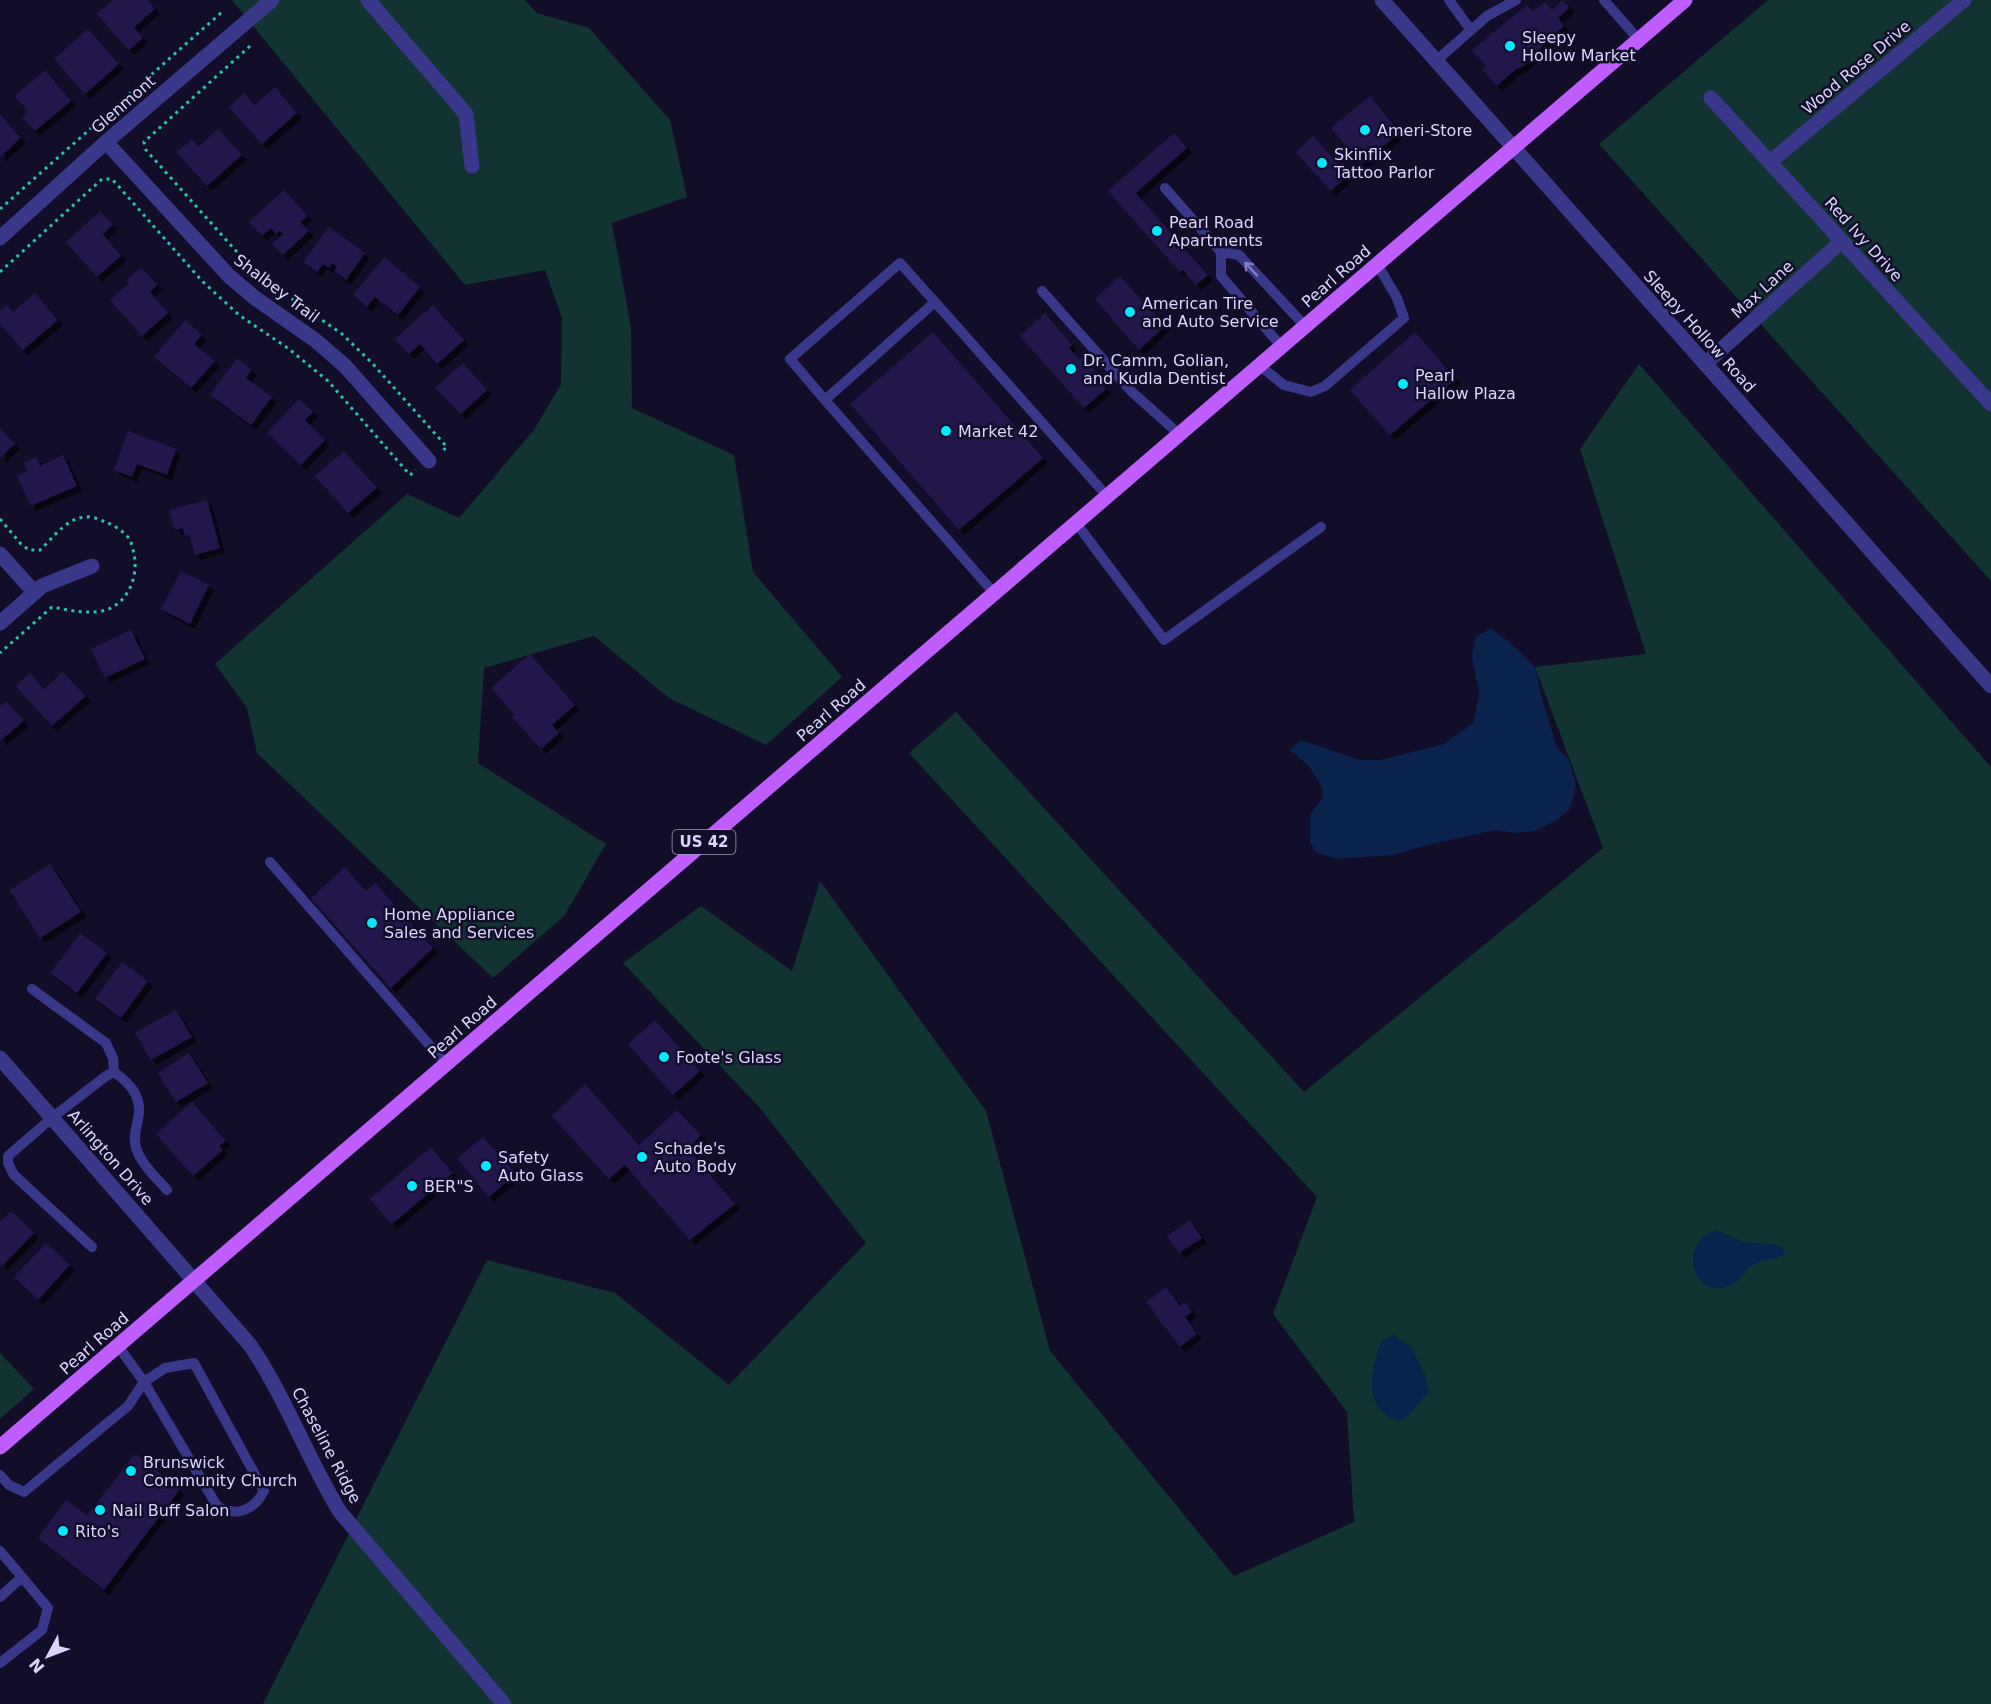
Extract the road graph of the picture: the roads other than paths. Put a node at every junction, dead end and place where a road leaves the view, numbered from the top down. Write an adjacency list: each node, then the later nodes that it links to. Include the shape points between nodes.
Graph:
1 (272, 0): 13 (street, Glenmont)
2 (368, 0): 16 (street, via 466,114)
3 (1382, 0): 11 (street, Sleepy Hollow Road)
4 (1449, 0): 9 (lane)
5 (1516, 0): 9 (lane)
6 (1604, 0): 10 (lane)
7 (1685, 0): 10 (main road, Pearl Road / US 42)
8 (1964, 0): 15 (street, Wood Rose Drive)
9 (1470, 29): 11 (lane)
10 (1639, 40): 14 (main road, Pearl Road / US 42)
11 (1436, 61): 14 (street, Sleepy Hollow Road)
12 (1711, 98): 15 (street, Red Ivy Drive)
13 (106, 142): 18 (street, Glenmont); 31 (street, Shalbey Trail, via 229,276 345,366)
14 (1512, 147): 21 (main road, Pearl Road / US 42); 26 (street, Sleepy Hollow Road)
15 (1770, 162): 19 (street, Red Ivy Drive)
16 (472, 166)
17 (1165, 188): 20 (lane)
18 (0, 238)
19 (1842, 241): 26 (street, Max Lane); 29 (street, Red Ivy Drive)
20 (1221, 252): 24 (lane, one-way to 20, via 1239,255); 25 (lane, via 1221,276)
21 (1377, 264): 24 (main road, Pearl Road / US 42); 27 (lane, via 1404,318 1325,386 1311,392 1284,385)
22 (1042, 291): 30 (lane, via 1132,392)
23 (935, 302): 28 (lane); 28 (lane, via 900,263 790,359); 32 (lane)
24 (1305, 326): 25 (main road, Pearl Road / US 42)
25 (1281, 346): 27 (main road, Pearl Road / US 42)
26 (1705, 364): 40 (street, Sleepy Hollow Road)
27 (1259, 366): 30 (main road, Pearl Road / US 42)
28 (825, 400): 38 (lane)
29 (1991, 404)
30 (1179, 434): 32 (main road, Pearl Road / US 42)
31 (429, 461)
32 (1107, 496): 33 (main road, Pearl Road / US 42)
33 (1076, 523): 34 (lane, via 1164,640); 38 (main road, Pearl Road / US 42)
34 (1321, 527)
35 (0, 554): 37 (street)
36 (92, 566): 37 (street)
37 (34, 592): 39 (street)
38 (994, 593): 44 (main road, Pearl Road / US 42)
39 (0, 623)
40 (1991, 686)
41 (270, 862): 44 (lane)
42 (32, 989): 45 (lane, via 106,1043)
43 (0, 1058): 46 (street, Arlington Drive)
44 (446, 1065): 50 (main road, Pearl Road / US 42)
45 (114, 1072): 46 (lane); 48 (lane, via 138,1099 136,1147)
46 (53, 1117): 47 (lane); 50 (street, Arlington Drive)
47 (4, 1153): 49 (lane, via 14,1175)
48 (167, 1190)
49 (92, 1246)
50 (195, 1280): 51 (main road, Pearl Road / US 42); 59 (street, Chaseline Ridge, via 266,1368 340,1512)
51 (118, 1346): 52 (lane); 53 (main road, Pearl Road / US 42)
52 (144, 1382): 52 (lane, via 217,1506 235,1512 253,1506 264,1491 194,1363 165,1368); 54 (lane, via 128,1406 24,1492)
53 (0, 1447)
54 (0, 1475)
55 (0, 1551): 56 (lane)
56 (22, 1577): 57 (lane); 58 (lane, via 48,1608 42,1630)
57 (0, 1597)
58 (0, 1663)
59 (504, 1704)

